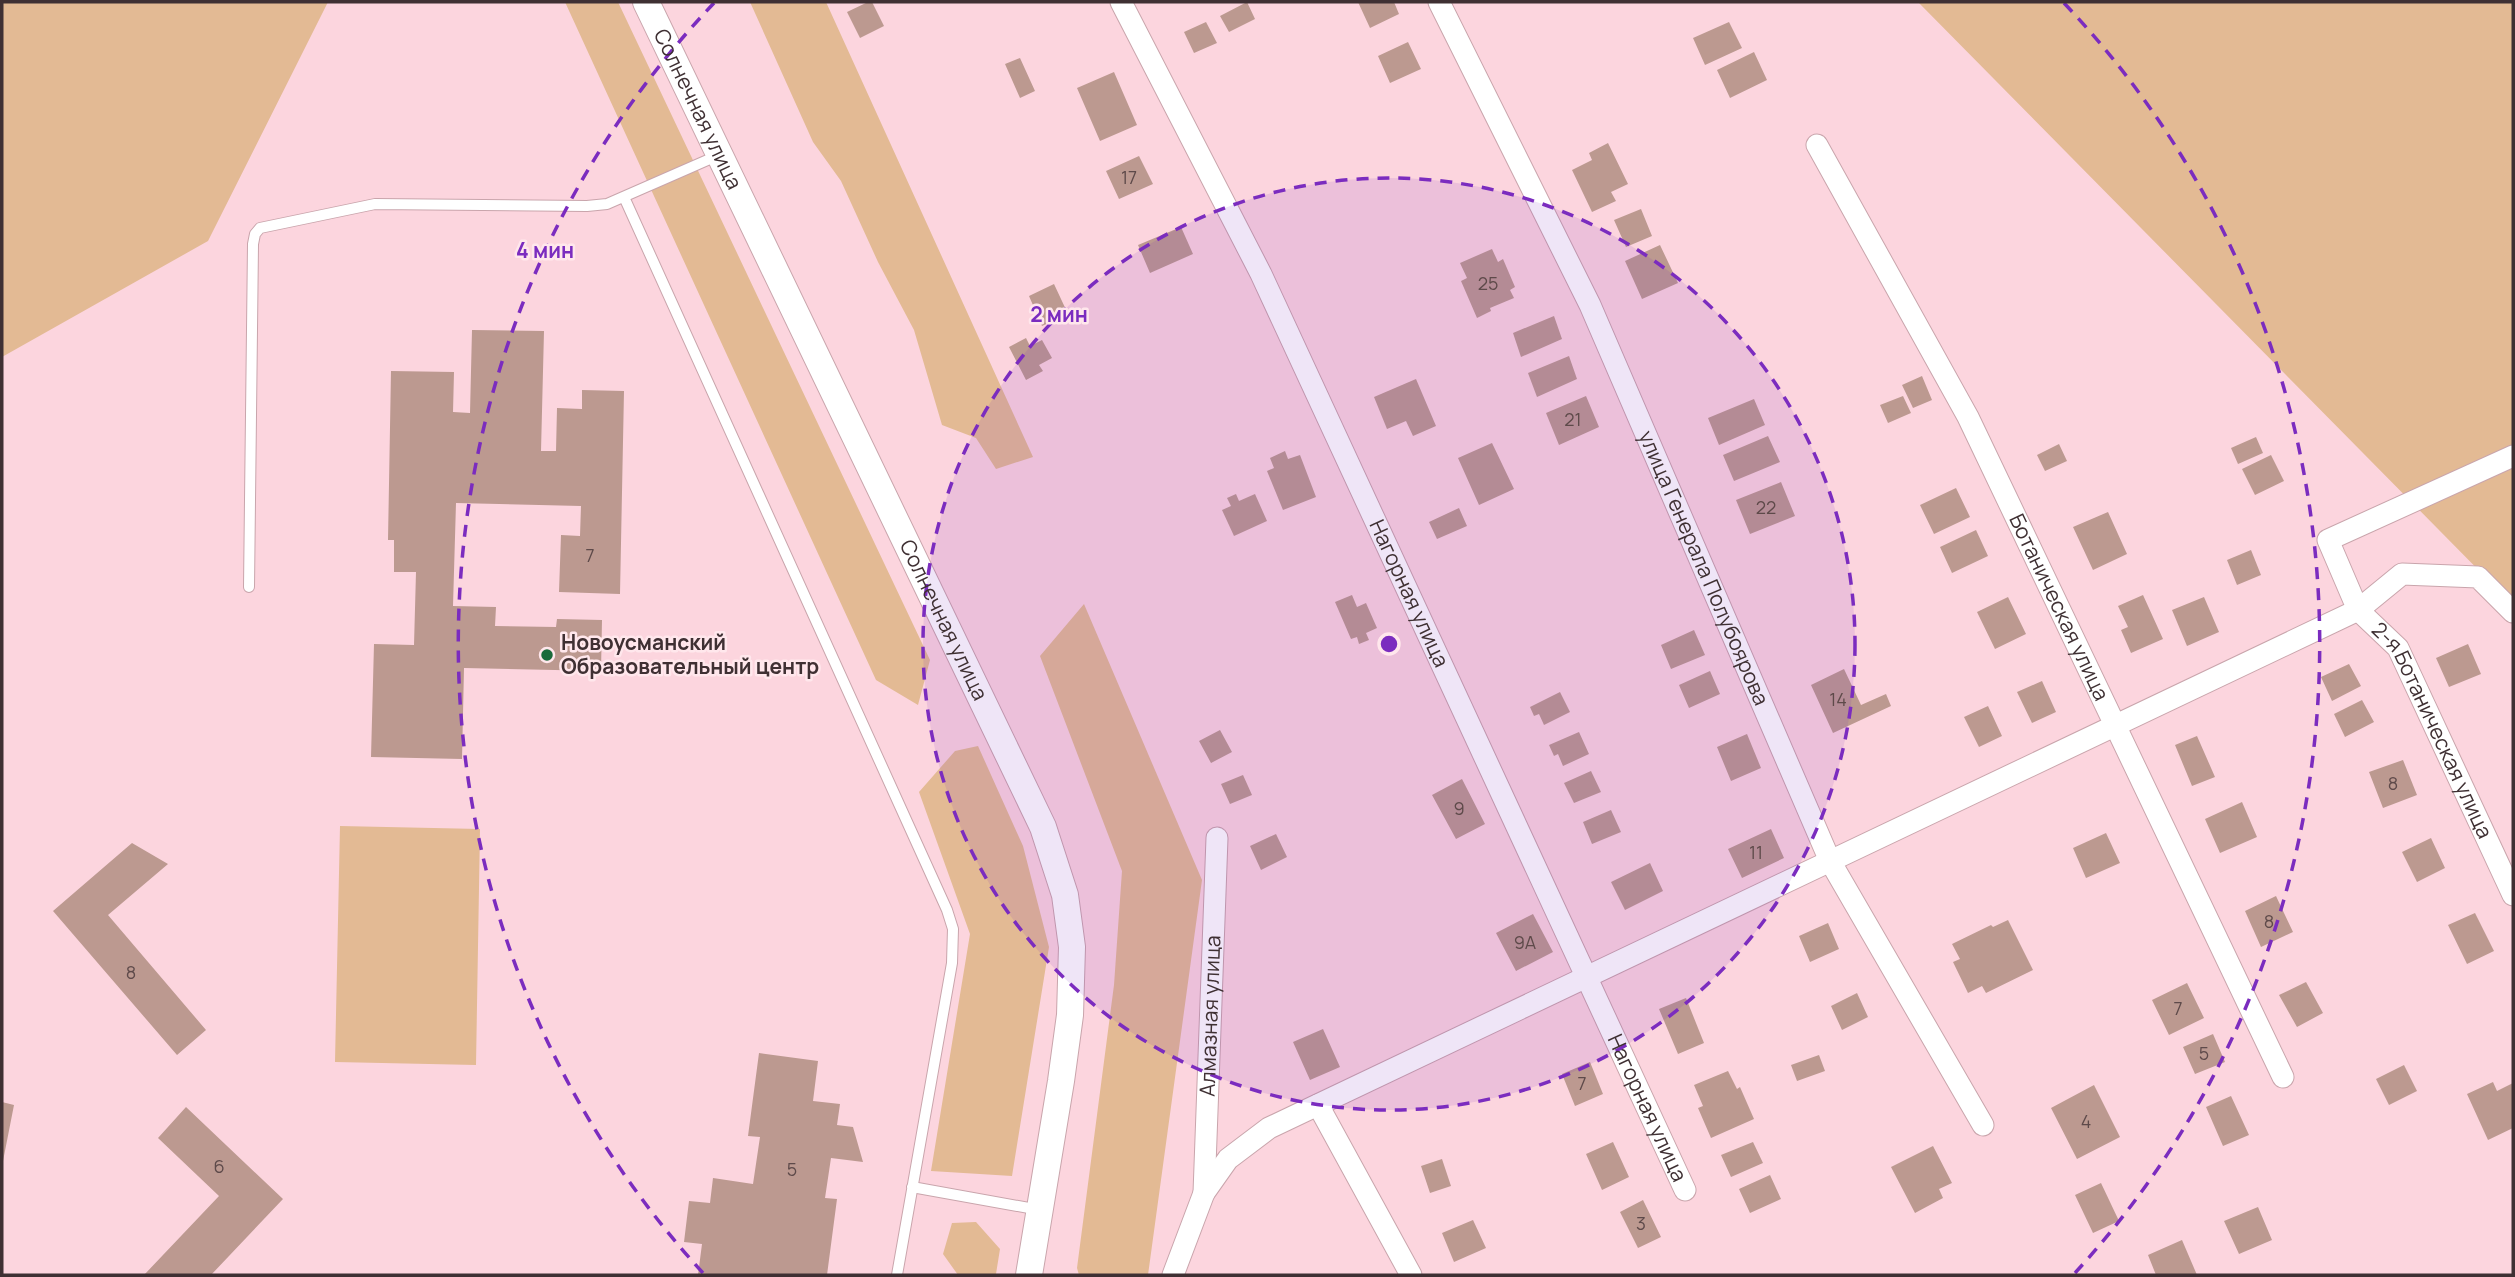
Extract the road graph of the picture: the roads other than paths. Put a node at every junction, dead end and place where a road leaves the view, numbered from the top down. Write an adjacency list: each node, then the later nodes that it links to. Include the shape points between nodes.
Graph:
1 (646, 2): 5 (street, Солнечная улица)
2 (1121, 2): 15 (street, Нагорная улица, via 1261,274)
3 (1439, 2): 13 (street, улица Генерала Полубоярова, via 1590,305)
4 (1817, 145): 11 (street, Ботаническая улица, via 1968,417)
5 (719, 155): 6 (lane); 22 (street, Солнечная улица, via 1043,827 1065,895 1072,947 1070,1015)
6 (624, 197): 8 (lane, via 587,206 374,204 260,228 253,244); 19 (lane, via 953,929 953,963)
7 (2513, 456): 9 (street, via 2328,540)
8 (249, 587)
9 (2357, 610): 10 (street, via 2402,574 2478,577); 11 (street); 14 (street, 2-я Ботаническая улица, via 2398,648)
10 (2513, 612)
11 (2116, 725): 13 (street); 16 (street, Ботаническая улица)
12 (1217, 838): 21 (street, Алмазная улица)
13 (1830, 861): 15 (street); 18 (street, улица Генерала Полубоярова)
14 (2513, 895)
15 (1586, 977): 17 (street); 20 (street, Нагорная улица)
16 (2283, 1077)
17 (1318, 1105): 21 (street, via 1269,1128 1228,1159); 26 (street)
18 (1983, 1125)
19 (912, 1187): 22 (lane); 23 (lane)
20 (1685, 1190)
21 (1204, 1193): 25 (street)
22 (1040, 1210): 24 (street, Солнечная улица)
23 (897, 1275)
24 (1029, 1275)
25 (1173, 1275)
26 (1411, 1275)

